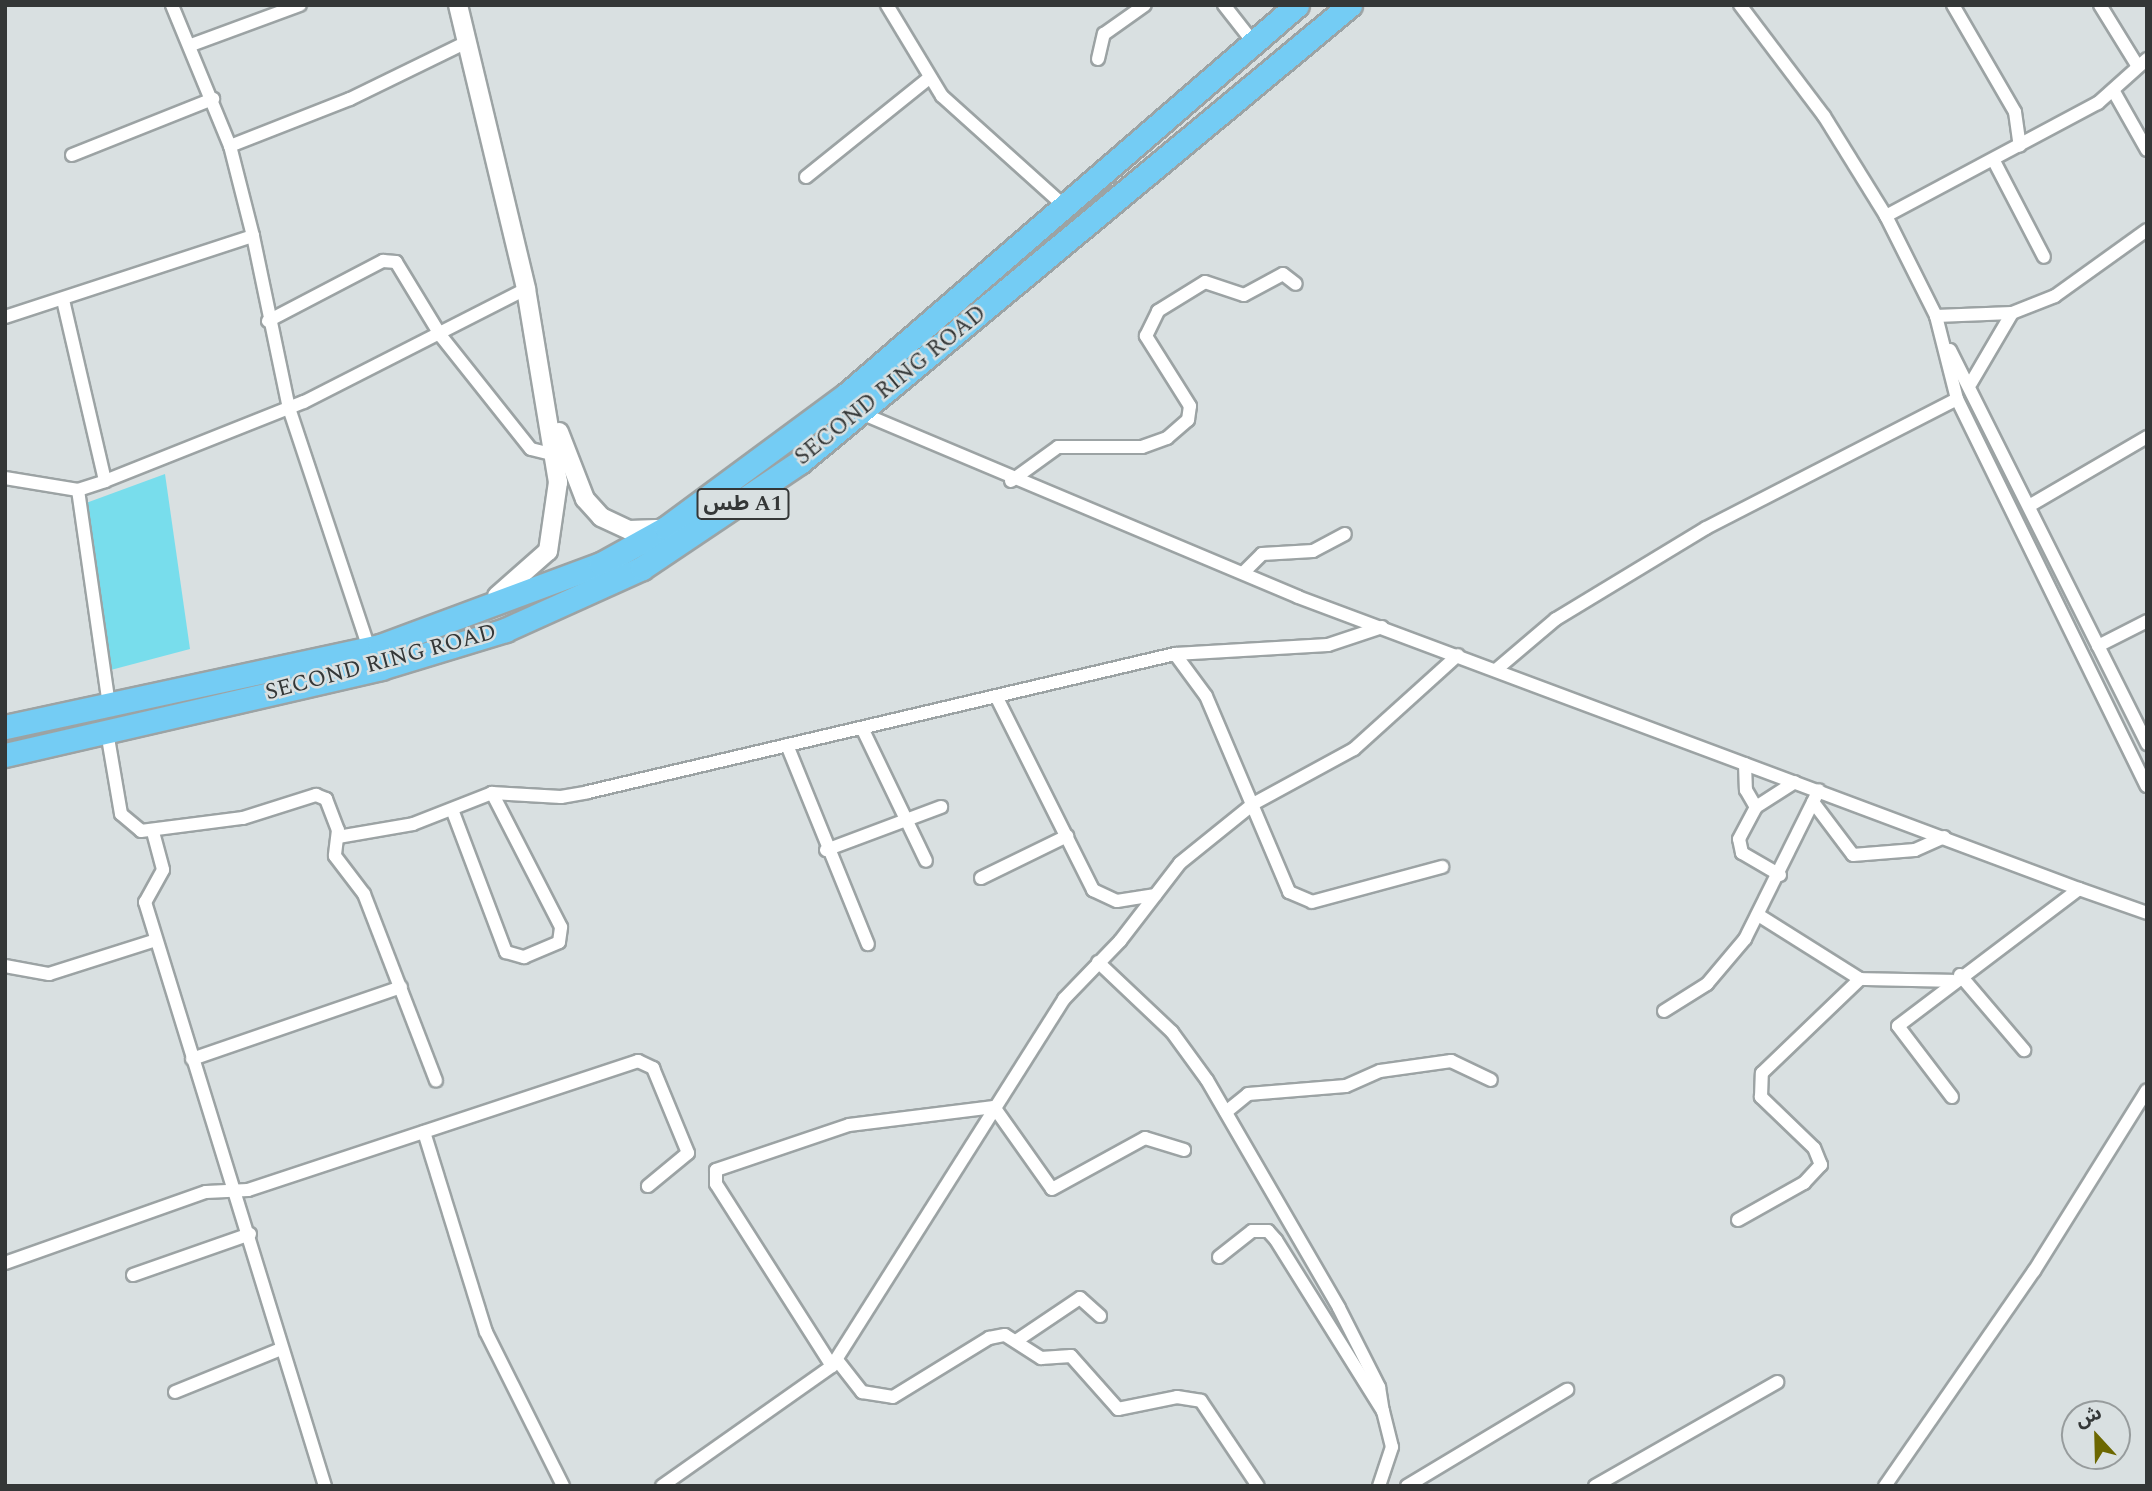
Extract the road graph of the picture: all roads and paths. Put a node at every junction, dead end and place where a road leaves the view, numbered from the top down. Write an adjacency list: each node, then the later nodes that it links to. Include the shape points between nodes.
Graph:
1 (172, 5): 15 (street)
2 (300, 5): 15 (street)
3 (458, 5): 13 (street)
4 (465, 5): 53 (street, via 500,142 561,440 585,499 601,517 629,530)
5 (887, 5): 19 (street)
6 (1145, 5): 16 (street, via 1104,34)
7 (1224, 5): 14 (street)
8 (1297, 5): 14 (highway, SECOND RING ROAD / طس A1)
9 (1350, 5): 17 (highway, SECOND RING ROAD / طس A1)
10 (1740, 5): 29 (street, via 1824,116)
11 (1952, 5): 23 (street, via 2015,112)
12 (2100, 5): 18 (street)
13 (467, 42): 22 (street, via 350,99); 34 (street)
14 (1253, 42): 17 (highway, via 1297,21 1306,30); 28 (highway, SECOND RING ROAD / طس A1)
15 (191, 45): 21 (street)
16 (1098, 59)
17 (1285, 59): 45 (highway, SECOND RING ROAD / طس A1)
18 (2142, 62): 20 (street)
19 (928, 79): 27 (street); 28 (street)
20 (2113, 90): 23 (street); 24 (street)
21 (213, 99): 22 (street); 25 (street)
22 (230, 146): 31 (street)
23 (2020, 146): 26 (street)
24 (2147, 150)
25 (72, 155)
26 (1994, 161): 29 (street); 32 (street)
27 (806, 177)
28 (1061, 203): 53 (highway, SECOND RING ROAD / طس A1, via 846,395)
29 (1886, 216): 37 (street)
30 (2147, 230): 36 (street, via 2055,296)
31 (253, 236): 35 (street); 39 (street)
32 (2044, 257)
33 (1296, 284): 50 (street, via 1283,274 1244,295 1205,282 1158,312 1146,336 1190,406 1188,419 1167,438 1142,447 1058,447)
34 (526, 289): 40 (street); 47 (street)
35 (62, 300): 38 (street); 49 (street)
36 (2012, 313): 37 (street); 42 (street)
37 (1936, 316): 41 (street)
38 (5, 317)
39 (268, 321): 40 (street, via 389,260 401,268); 44 (street)
40 (441, 336): 44 (street); 47 (street, via 531,449)
41 (1947, 345): 42 (street); 43 (street)
42 (1971, 383): 52 (street)
43 (1957, 399): 63 (street, via 1706,528 1556,619); 74 (street)
44 (289, 408): 49 (street); 60 (street)
45 (860, 413): 50 (street); 68 (highway, SECOND RING ROAD / طس A1, via 695,536 551,611 381,668)
46 (2147, 437): 52 (street)
47 (555, 455): 56 (street, via 559,508 548,551 536,567)
48 (5, 478): 51 (street)
49 (104, 481): 51 (street)
50 (1011, 481): 55 (street)
51 (78, 490): 65 (street)
52 (2029, 506): 59 (street)
53 (666, 528): 56 (highway, SECOND RING ROAD / طس A1, via 601,564)
54 (1345, 534): 55 (street, via 1313,551 1262,554)
55 (1243, 573): 58 (street)
56 (468, 613): 60 (highway, SECOND RING ROAD / طس A1)
57 (2147, 621): 59 (street)
58 (1382, 627): 61 (street, via 1328,645); 62 (street)
59 (2098, 646): 69 (street)
60 (369, 649): 65 (highway, SECOND RING ROAD / طس A1)
61 (1175, 654): 64 (street); 77 (street, via 1206,696)
62 (1458, 655): 63 (street); 77 (street, via 1354,749)
63 (1497, 669): 72 (street)
64 (997, 698): 67 (street); 83 (street)
65 (109, 705): 66 (highway, SECOND RING ROAD / طس A1)
66 (5, 727)
67 (863, 730): 70 (street); 81 (street)
68 (107, 732): 71 (highway, SECOND RING ROAD / طس A1); 82 (street, via 121,814 131,828)
69 (2147, 744)
70 (787, 745): 75 (street, via 561,797); 86 (street)
71 (5, 755)
72 (1745, 764): 73 (street); 79 (street, via 1746,790)
73 (1796, 782): 76 (street); 79 (street)
74 (2147, 786)
75 (492, 793): 80 (street); 80 (street, via 561,927 559,942 524,957 506,952)
76 (1816, 796): 85 (street); 85 (street, via 1853,855 1915,850); 89 (street)
77 (1253, 803): 88 (street, via 1289,892 1300,900 1323,900); 92 (street, via 1180,863)
78 (941, 807): 81 (street)
79 (1756, 807): 89 (street, via 1739,847)
80 (453, 812): 84 (street)
81 (906, 822): 86 (street); 87 (street)
82 (153, 832): 84 (street, via 243,818 316,795 326,799); 95 (street, via 163,870 145,902)
83 (1067, 836): 90 (street); 92 (street, via 1102,898)
84 (338, 837): 101 (street, via 335,856 364,894)
85 (1944, 837): 91 (street)
86 (826, 850): 96 (street)
87 (926, 861)
88 (1442, 867)
89 (1780, 875): 94 (street)
90 (981, 878)
91 (2079, 889): 93 (street); 99 (street)
92 (1156, 895): 97 (street)
93 (2147, 913)
94 (1760, 916): 100 (street); 102 (street, via 1707,984)
95 (156, 940): 98 (street, via 49,974); 104 (street)
96 (868, 944)
97 (1098, 962): 109 (street, via 1064,999); 110 (street, via 1172,1032)
98 (5, 966)
99 (1956, 978): 100 (street); 103 (street); 108 (street, via 1897,1031)
100 (1860, 979): 115 (street, via 1757,1080 1761,1097 1814,1148 1821,1165 1804,1183)
101 (401, 987): 104 (street); 106 (street)
102 (1664, 1011)
103 (2024, 1050)
104 (192, 1059): 114 (street)
105 (1491, 1080): 110 (street, via 1451,1061 1380,1070 1346,1086 1248,1094)
106 (436, 1081)
107 (2147, 1090): 135 (street, via 2034,1271)
108 (1952, 1097)
109 (994, 1107): 112 (street, via 1052,1189 1145,1138); 123 (street); 123 (street, via 849,1125 716,1170 716,1184)
110 (1226, 1112): 127 (street, via 1339,1308 1379,1387)
111 (424, 1132): 113 (street, via 629,1063 647,1063 688,1153); 114 (street); 129 (street, via 486,1332)
112 (1184, 1150)
113 (648, 1186)
114 (237, 1191): 116 (street); 118 (street, via 206,1192)
115 (1738, 1220)
116 (250, 1234): 119 (street); 122 (street)
117 (1219, 1257): 127 (street, via 1252,1231 1268,1231)
118 (5, 1263)
119 (133, 1275)
120 (1100, 1316): 121 (street, via 1080,1298)
121 (1016, 1341): 123 (street, via 989,1338 893,1397 862,1392); 131 (street, via 1041,1358 1071,1356 1118,1409 1177,1397 1201,1401)
122 (281, 1349): 126 (street); 128 (street)
123 (835, 1363): 130 (street)
124 (1777, 1382): 134 (street)
125 (1567, 1390): 133 (street)
126 (176, 1392)
127 (1383, 1411): 132 (street, via 1392,1447)
128 (325, 1486)
129 (563, 1486)
130 (662, 1486)
131 (1258, 1486)
132 (1379, 1486)
133 (1407, 1486)
134 (1595, 1486)
135 (1885, 1486)

